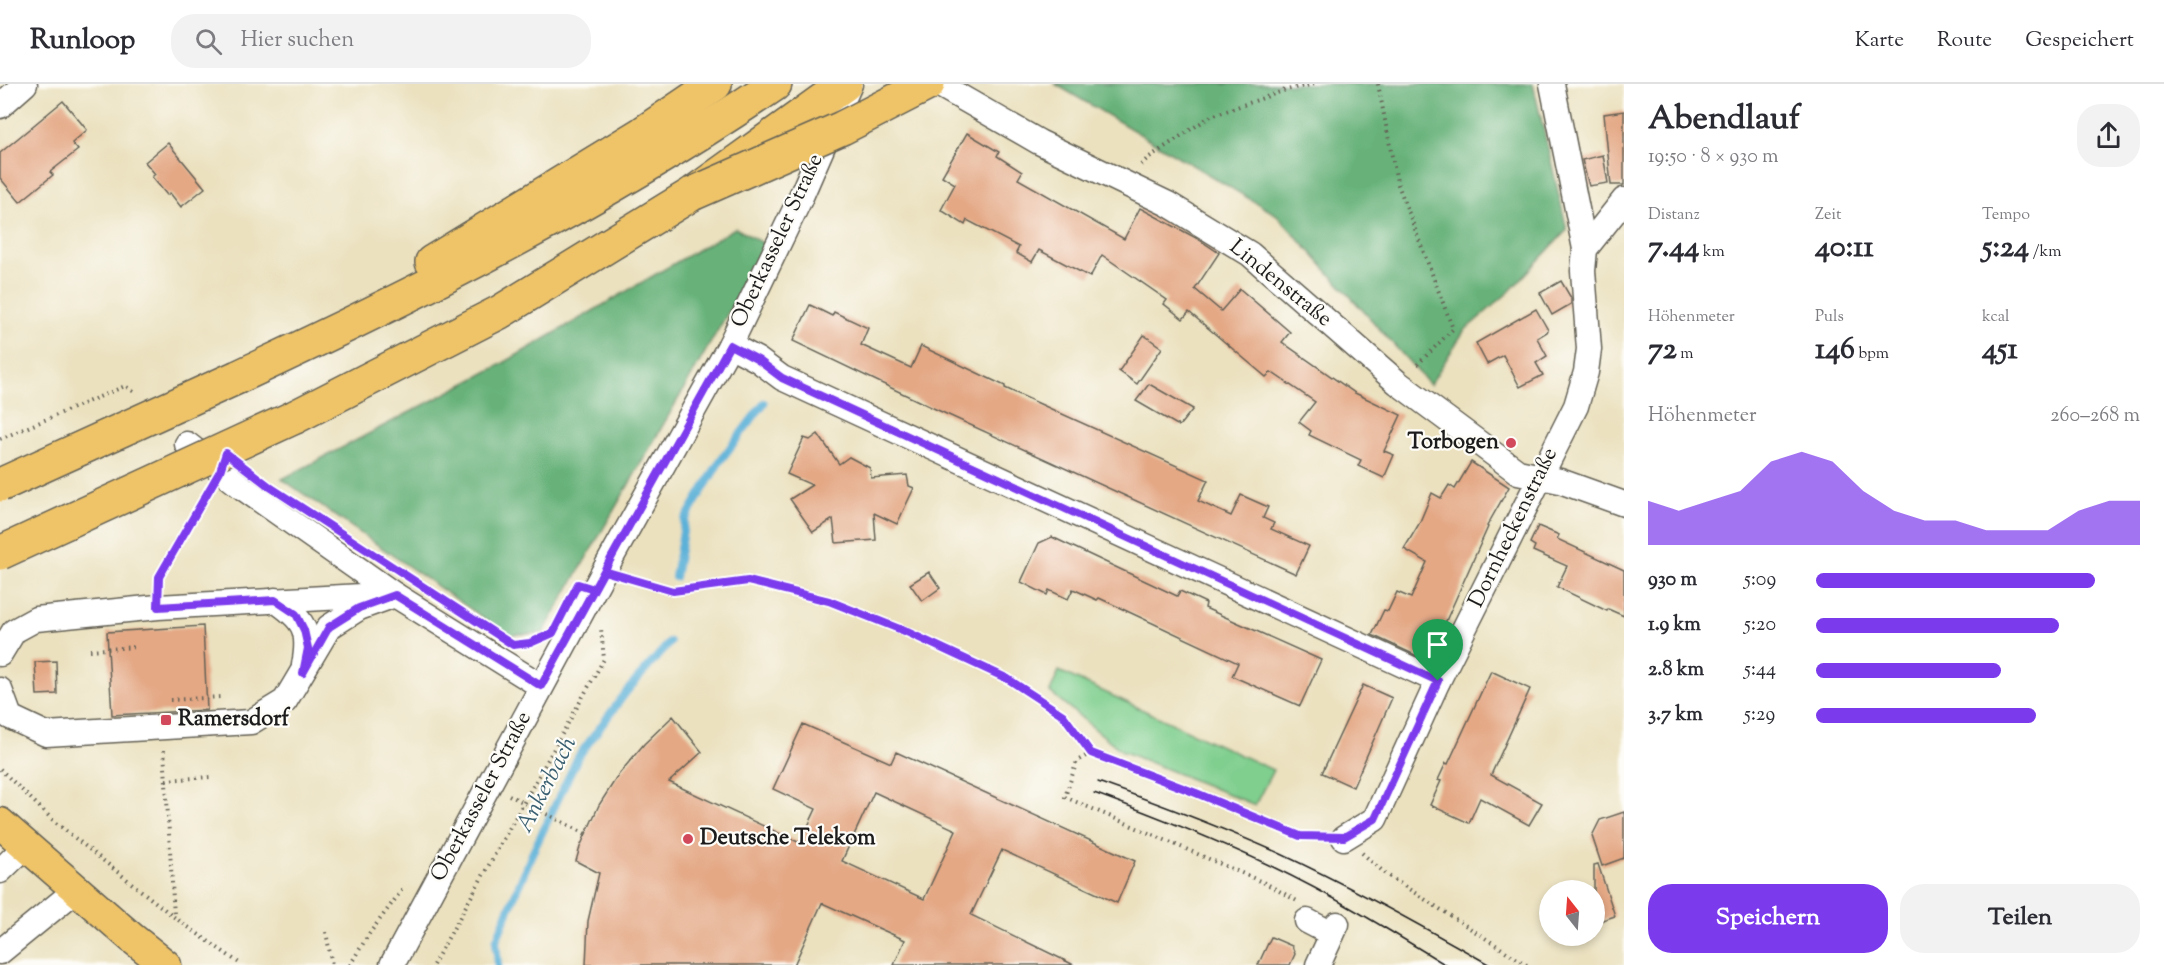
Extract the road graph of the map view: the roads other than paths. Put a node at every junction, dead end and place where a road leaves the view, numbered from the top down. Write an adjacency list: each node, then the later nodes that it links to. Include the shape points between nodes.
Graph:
1 (25, 84): 9 (street)
2 (716, 84): 10 (highway)
3 (775, 84): 10 (highway)
4 (845, 84): 11 (highway, bridge)
5 (850, 84): 14 (street, Oberkasseler Straße)
6 (928, 84): 11 (highway, bridge, via 842,128)
7 (938, 84): 16 (street, Lindenstraße, via 1039,142 1168,204 1250,254 1398,383 1518,472)
8 (1552, 84): 13 (street, Dornheckenstraße)
9 (0, 106)
10 (653, 145): 17 (highway, bridge, via 466,242 238,377)
11 (692, 194): 19 (highway, bridge, via 500,312 295,417)
12 (1624, 200): 13 (street)
13 (1585, 249): 16 (street, Dornheckenstraße, via 1589,349 1586,372 1576,406)
14 (730, 345): 24 (street, via 782,378); 25 (street, Oberkasseler Straße, via 618,578)
15 (187, 444): 20 (street)
16 (1539, 477): 18 (street, Lindenstraße); 24 (street, Dornheckenstraße)
17 (0, 485)
18 (1624, 504)
19 (0, 553)
20 (395, 595): 21 (street); 23 (street, via 359,608 329,627); 25 (street)
21 (275, 600): 22 (street, via 36,619 14,631); 23 (street, via 296,614 304,630 308,648)
22 (0, 654)
23 (303, 673): 27 (street, via 285,701 251,722 46,734)
24 (1438, 681): 29 (street, Dornheckenstraße, via 1375,819)
25 (541, 686): 36 (street, Oberkasseler Straße)
26 (0, 690): 27 (street)
27 (5, 725)
28 (0, 822): 30 (main road)
29 (1344, 837)
30 (25, 847): 31 (street); 32 (main road)
31 (0, 871)
32 (76, 890): 34 (street); 35 (main road)
33 (1303, 912): 37 (street, via 1334,929)
34 (0, 952)
35 (158, 961)
36 (392, 965)
37 (1318, 965)

